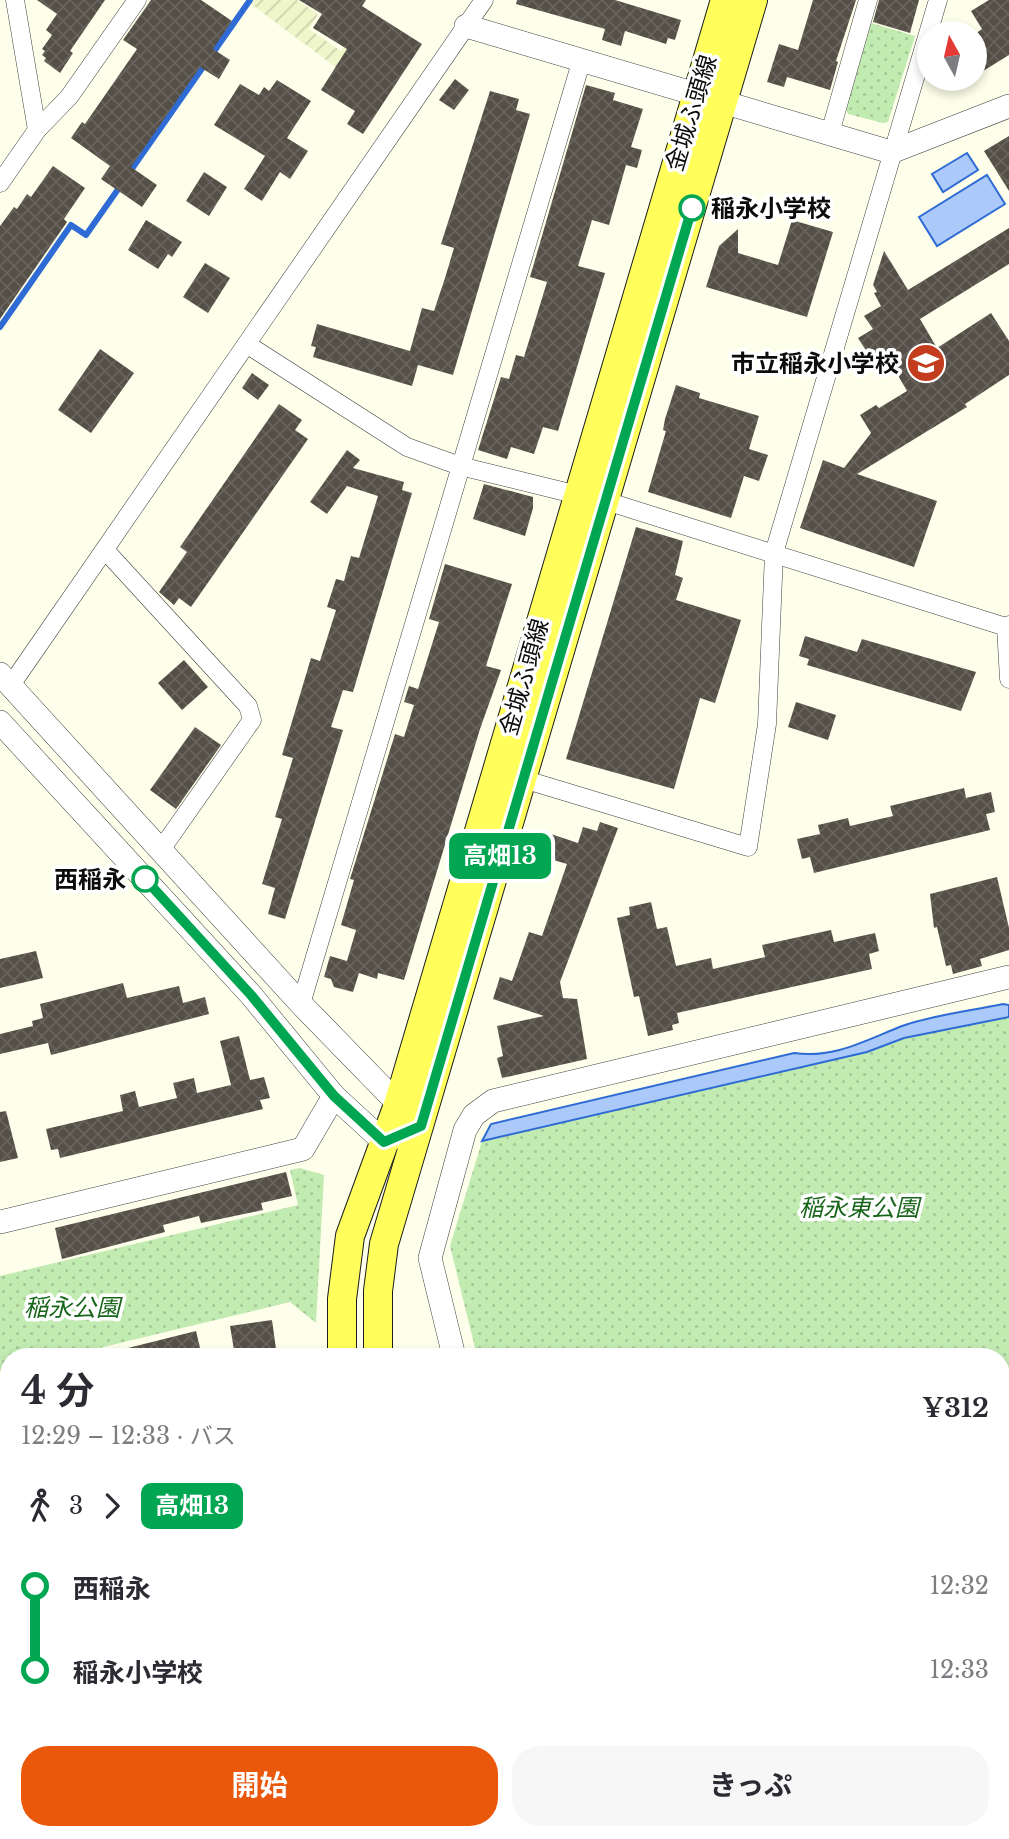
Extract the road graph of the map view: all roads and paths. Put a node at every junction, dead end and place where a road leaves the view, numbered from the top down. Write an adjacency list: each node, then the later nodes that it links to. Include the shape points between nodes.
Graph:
1 (15, 0): 12 (street)
2 (137, 0): 12 (street, via 69,97)
3 (484, 0): 8 (street)
4 (725, 0): 10 (main road, 金城ふ頭線)
5 (753, 0): 10 (main road, 金城ふ頭線)
6 (868, 0): 13 (street)
7 (938, 0): 14 (street)
8 (466, 26): 9 (street); 16 (street)
9 (582, 60): 10 (street); 17 (street)
10 (710, 97): 13 (street); 18 (main road, 金城ふ頭線); 19 (main road, 金城ふ頭線)
11 (1009, 106): 14 (street)
12 (37, 130): 15 (street)
13 (830, 133): 14 (street)
14 (891, 152): 21 (street)
15 (0, 183)
16 (248, 345): 17 (street, via 407,447); 20 (street)
17 (460, 466): 18 (street); 29 (street)
18 (578, 495): 31 (main road, 金城ふ頭線)
19 (606, 501): 21 (street); 26 (main road, 金城ふ頭線)
20 (105, 550): 24 (street); 27 (street, via 248,706 252,720)
21 (775, 553): 22 (street); 26 (street, via 767,724 748,847)
22 (1007, 626): 23 (street)
23 (1009, 679)
24 (5, 680): 27 (street)
25 (0, 722): 30 (street, via 251,995)
26 (523, 779): 32 (main road, 金城ふ頭線)
27 (160, 851): 29 (street)
28 (1009, 977): 37 (street, via 493,1101 474,1115 465,1130 430,1258)
29 (301, 1004): 31 (street)
30 (334, 1096): 33 (street); 34 (street, via 303,1149)
31 (398, 1105): 32 (street); 33 (main road, 金城ふ頭線)
32 (421, 1126): 33 (street); 36 (main road, 金城ふ頭線, via 384,1244)
33 (384, 1142): 35 (main road, 金城ふ頭線, via 350,1236)
34 (0, 1222)
35 (342, 1348)
36 (378, 1348)
37 (452, 1348)

